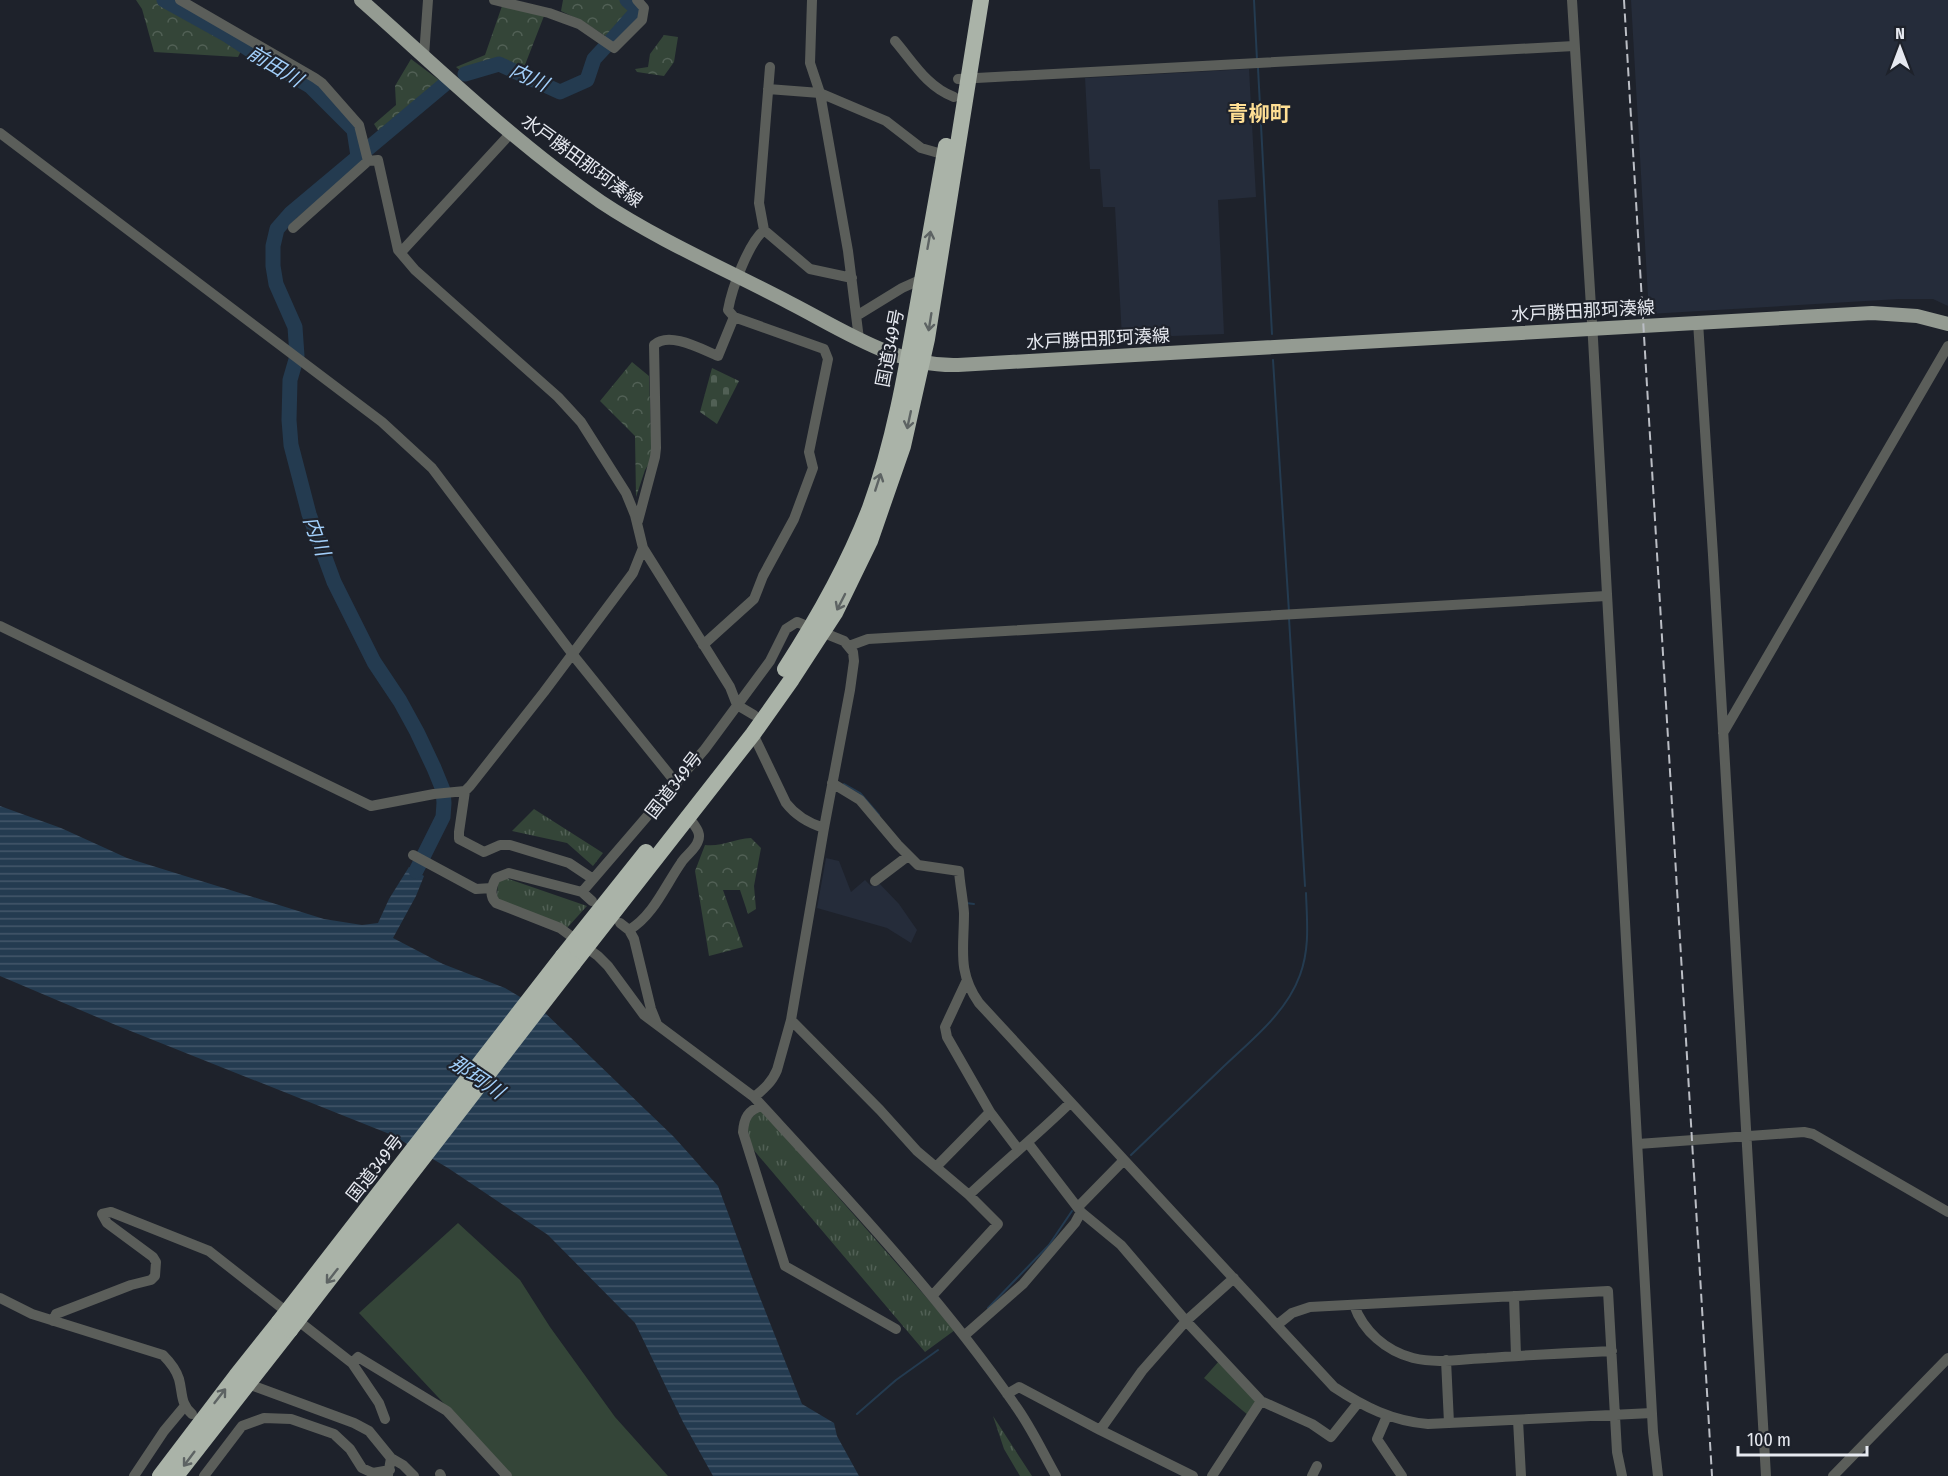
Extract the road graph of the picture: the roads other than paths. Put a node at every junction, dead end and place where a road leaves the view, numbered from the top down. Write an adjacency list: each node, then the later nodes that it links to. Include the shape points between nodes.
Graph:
1 (180, 0): 21 (street, via 322,83 359,126)
2 (361, 0): 12 (main road, 水戸勝田那珂湊線)
3 (428, 0): 12 (street)
4 (494, 0): 5 (street, via 579,24 614,48 642,20 644,8)
5 (637, 0)
6 (812, 0): 16 (street, via 810,63)
7 (971, 0): 14 (highway, 国道349号)
8 (981, 0): 14 (highway, 国道349号)
9 (1572, 0): 11 (street)
10 (895, 41): 17 (street, via 932,85)
11 (1574, 46): 14 (street); 32 (street)
12 (424, 56): 19 (main road, 水戸勝田那珂湊線)
13 (770, 67): 15 (street)
14 (963, 78): 17 (highway, 国道349号); 20 (highway, 国道349号)
15 (768, 89): 16 (street); 23 (street, via 759,203)
16 (820, 93): 20 (street, via 885,121 921,148); 26 (street)
17 (954, 97): 20 (highway, 国道349号)
18 (0, 133): 43 (street, via 382,422 432,468)
19 (511, 133): 24 (street, via 403,250); 25 (main road, 水戸勝田那珂湊線, via 603,203)
20 (950, 157): 27 (highway, 国道349号, one-way to 20); 35 (highway, 国道349号, one-way to 35)
21 (367, 158): 22 (street); 24 (street, via 378,160)
22 (293, 228)
23 (764, 230): 25 (street, via 757,236); 26 (street, via 810,269)
24 (398, 250): 36 (street, via 581,422 626,493)
25 (738, 276): 29 (street, via 728,310); 33 (main road, 水戸勝田那珂湊線)
26 (852, 278): 28 (street)
27 (922, 279): 28 (street); 35 (highway, 国道349号)
28 (858, 315): 33 (street)
29 (734, 317): 36 (street, via 718,356 670,338 654,345 656,448); 41 (street, via 824,349 828,359 809,452 813,468 794,519 754,599)
30 (1698, 322): 31 (main road, 水戸勝田那珂湊線, via 1887,313); 32 (main road, 水戸勝田那珂湊線); 47 (street)
31 (1948, 324)
32 (1592, 328): 35 (main road, 水戸勝田那珂湊線, via 958,365); 38 (street)
33 (859, 339): 35 (main road, 水戸勝田那珂湊線)
34 (1948, 346): 47 (street)
35 (915, 361): 40 (highway, 国道349号, via 869,510)
36 (637, 525): 37 (street)
37 (643, 548): 41 (street); 43 (street, via 633,573)
38 (1606, 596): 42 (street, via 868,639); 72 (street)
39 (0, 626): 50 (street, via 371,806)
40 (817, 630): 42 (street); 44 (street, via 796,622 786,629 770,662); 45 (highway, 国道349号); 46 (highway, 国道349号)
41 (703, 645): 44 (street)
42 (849, 645): 49 (street, via 853,672)
43 (573, 654): 48 (street); 50 (street)
44 (737, 705): 45 (street); 48 (street)
45 (754, 715): 62 (highway, 国道349号)
46 (753, 734): 52 (street, via 793,813); 62 (highway, 国道349号)
47 (1723, 734): 70 (street)
48 (677, 783): 55 (street)
49 (832, 783): 52 (street); 54 (street, via 860,800)
50 (465, 791): 55 (street, via 459,839 484,852 510,845 527,850 569,863)
51 (693, 823): 61 (street, via 698,842 638,925)
52 (824, 828): 64 (street)
53 (413, 855): 57 (street, via 476,889)
54 (908, 856): 56 (street); 63 (street, via 918,865 959,871)
55 (593, 879): 58 (street)
56 (875, 881)
57 (492, 888): 58 (street, via 496,878 509,873); 62 (street, via 496,903 560,928)
58 (582, 892): 59 (street)
59 (592, 901)
60 (620, 923): 61 (street)
61 (629, 930): 65 (street)
62 (581, 945): 65 (street, via 604,961 644,1015); 94 (highway, 国道349号, bridge)
63 (966, 982): 67 (street, via 979,1003); 69 (street, via 945,1027)
64 (791, 1020): 66 (street, via 773,1078); 75 (street)
65 (657, 1024): 66 (street)
66 (754, 1097): 68 (street)
67 (1070, 1103): 71 (street); 74 (street)
68 (762, 1106): 80 (street); 87 (street, via 747,1114 743,1132 785,1266)
69 (990, 1112): 73 (street); 75 (street)
70 (1747, 1137): 72 (street); 78 (street, via 1813,1134); 122 (street)
71 (1028, 1143): 73 (street); 77 (street)
72 (1638, 1144): 98 (street)
73 (1018, 1149): 76 (street)
74 (1123, 1161): 77 (street); 79 (street)
75 (936, 1167): 76 (street)
76 (969, 1195): 80 (street, via 998,1224)
77 (1079, 1210): 85 (street, via 1121,1245); 88 (street, via 1075,1223 1023,1284)
78 (1948, 1212)
79 (1234, 1278): 85 (street); 86 (street)
80 (932, 1296): 88 (street)
81 (1514, 1296): 83 (street); 89 (street, via 1608,1291); 90 (street)
82 (0, 1298): 84 (street)
83 (1353, 1305): 86 (street, via 1310,1307 1292,1313); 92 (street, via 1365,1328 1384,1345 1413,1358)
84 (52, 1321): 93 (street, via 56,1314 155,1276 153,1257 107,1223 102,1214 111,1212 209,1251); 108 (street, via 163,1355 173,1366 188,1410 164,1431)
85 (1186, 1321): 96 (street); 104 (street, via 1142,1371)
86 (1277, 1325): 97 (street, via 1334,1387)
87 (896, 1329)
88 (964, 1335): 95 (street)
89 (1612, 1351): 90 (street); 99 (street)
90 (1516, 1356): 92 (street)
91 (1948, 1358): 123 (street)
92 (1446, 1360): 103 (street)
93 (352, 1363): 101 (street); 113 (street, via 358,1357 447,1412)
94 (241, 1380): 105 (street, via 354,1423 369,1431); 109 (highway, 国道349号, one-way to 94); 110 (highway, 国道349号, one-way to 110)
95 (1007, 1394): 104 (street, via 1019,1387); 114 (street)
96 (1261, 1401): 97 (street, via 1331,1437); 116 (street)
97 (1358, 1403): 100 (street)
98 (1652, 1413): 99 (street); 121 (street)
99 (1615, 1414): 102 (street); 120 (street)
100 (1387, 1416): 103 (street, via 1409,1422); 118 (street, via 1377,1438)
101 (385, 1419)
102 (1518, 1420): 103 (street); 119 (street)
103 (1449, 1423)
104 (1100, 1430): 115 (street)
105 (391, 1458): 107 (street); 112 (street)
106 (1317, 1466): 117 (street)
107 (389, 1473): 111 (street, via 362,1468 334,1434 291,1419 264,1418 242,1426 224,1439)
108 (134, 1476)
109 (160, 1476)
110 (176, 1476)
111 (204, 1476)
112 (414, 1476)
113 (507, 1476)
114 (1056, 1476)
115 (1193, 1476)
116 (1212, 1476)
117 (1312, 1476)
118 (1402, 1476)
119 (1521, 1476)
120 (1622, 1476)
121 (1658, 1476)
122 (1766, 1476)
123 (1833, 1476)

